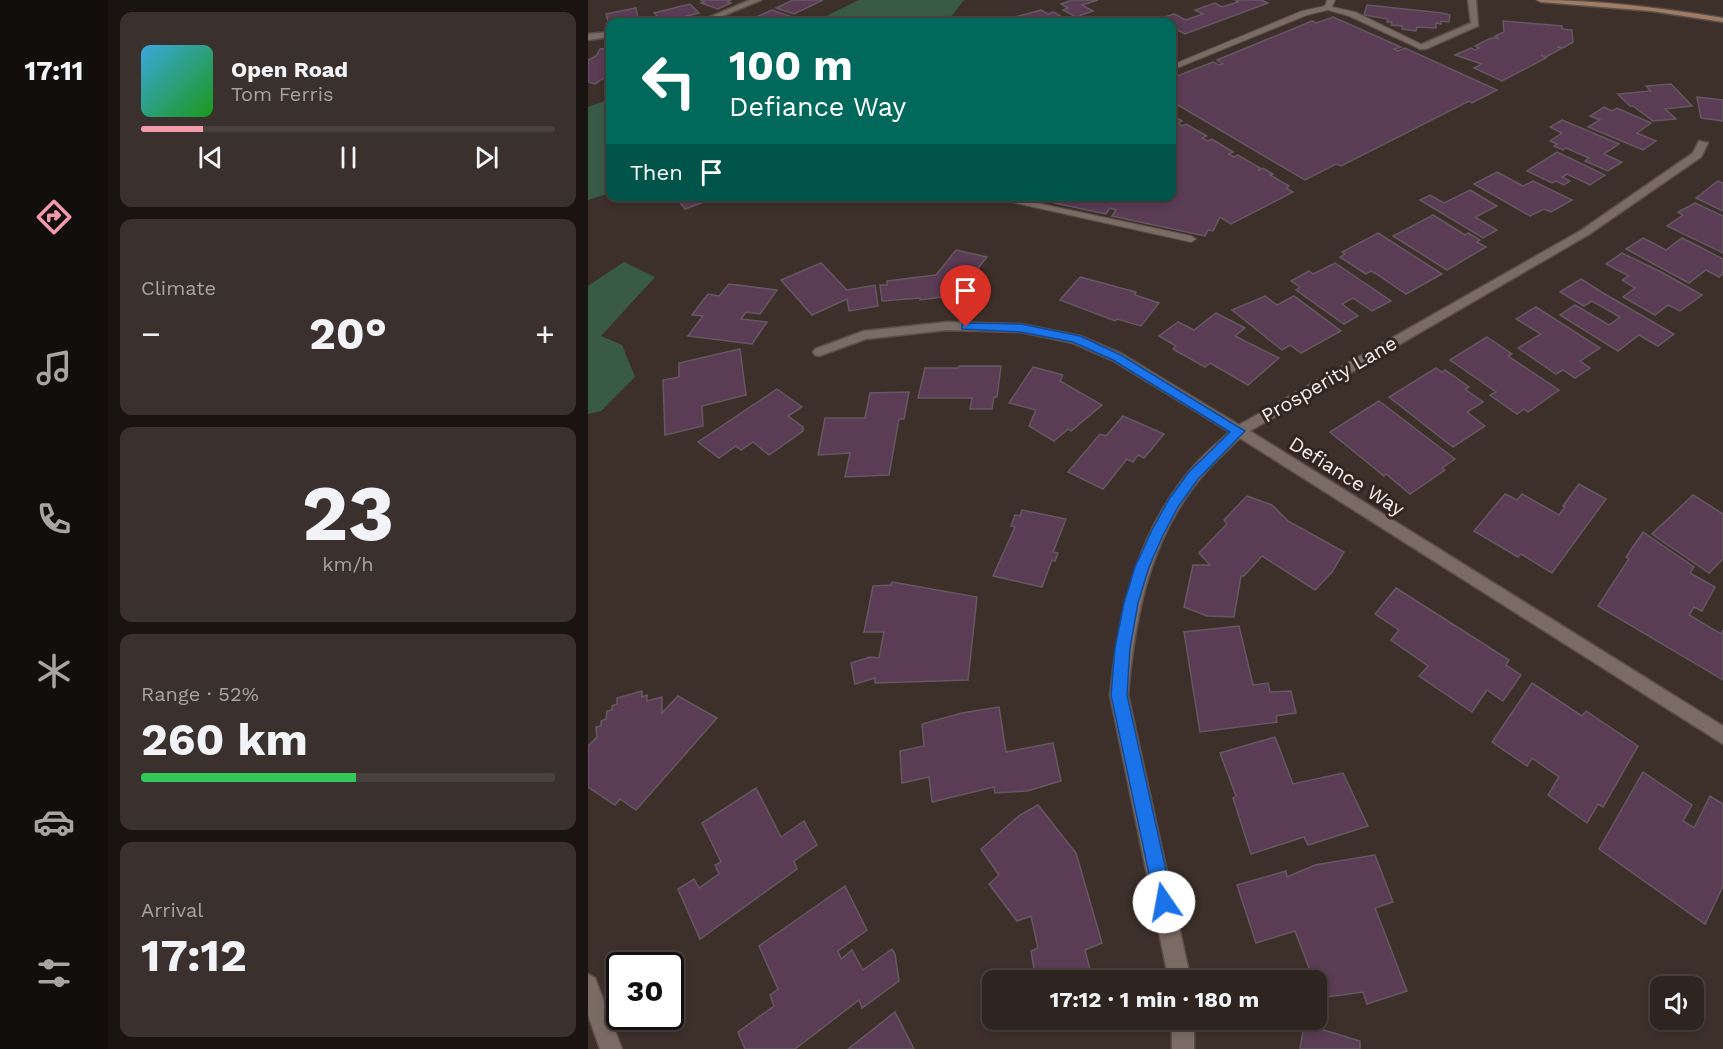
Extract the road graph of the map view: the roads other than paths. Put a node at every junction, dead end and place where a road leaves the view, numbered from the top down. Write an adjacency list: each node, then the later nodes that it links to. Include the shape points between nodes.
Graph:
1 (757, 0): 5 (street)
2 (1473, 0): 9 (street, via 1475,24)
3 (1541, 0): 6 (main road, via 1651,9)
4 (1329, 4): 9 (lane); 10 (lane)
5 (712, 18)
6 (1723, 21)
7 (606, 35): 8 (street)
8 (588, 37)
9 (1423, 47)
10 (1176, 66)
11 (1703, 143): 15 (street, Prosperity Lane, via 1697,155 1584,233)
12 (1012, 201): 13 (lane)
13 (1191, 239)
14 (819, 352): 15 (street, Defiance Way, via 864,335 947,326 1021,328 1076,339 1117,357)
15 (1239, 431): 16 (street, Defiance Way); 17 (street, Prosperity Lane, via 1194,475 1156,534 1131,603 1123,648 1119,695)
16 (1723, 736)
17 (1178, 970)
18 (588, 985): 20 (street)
19 (1183, 1030): 21 (street)
20 (611, 1049)
21 (1183, 1049)

